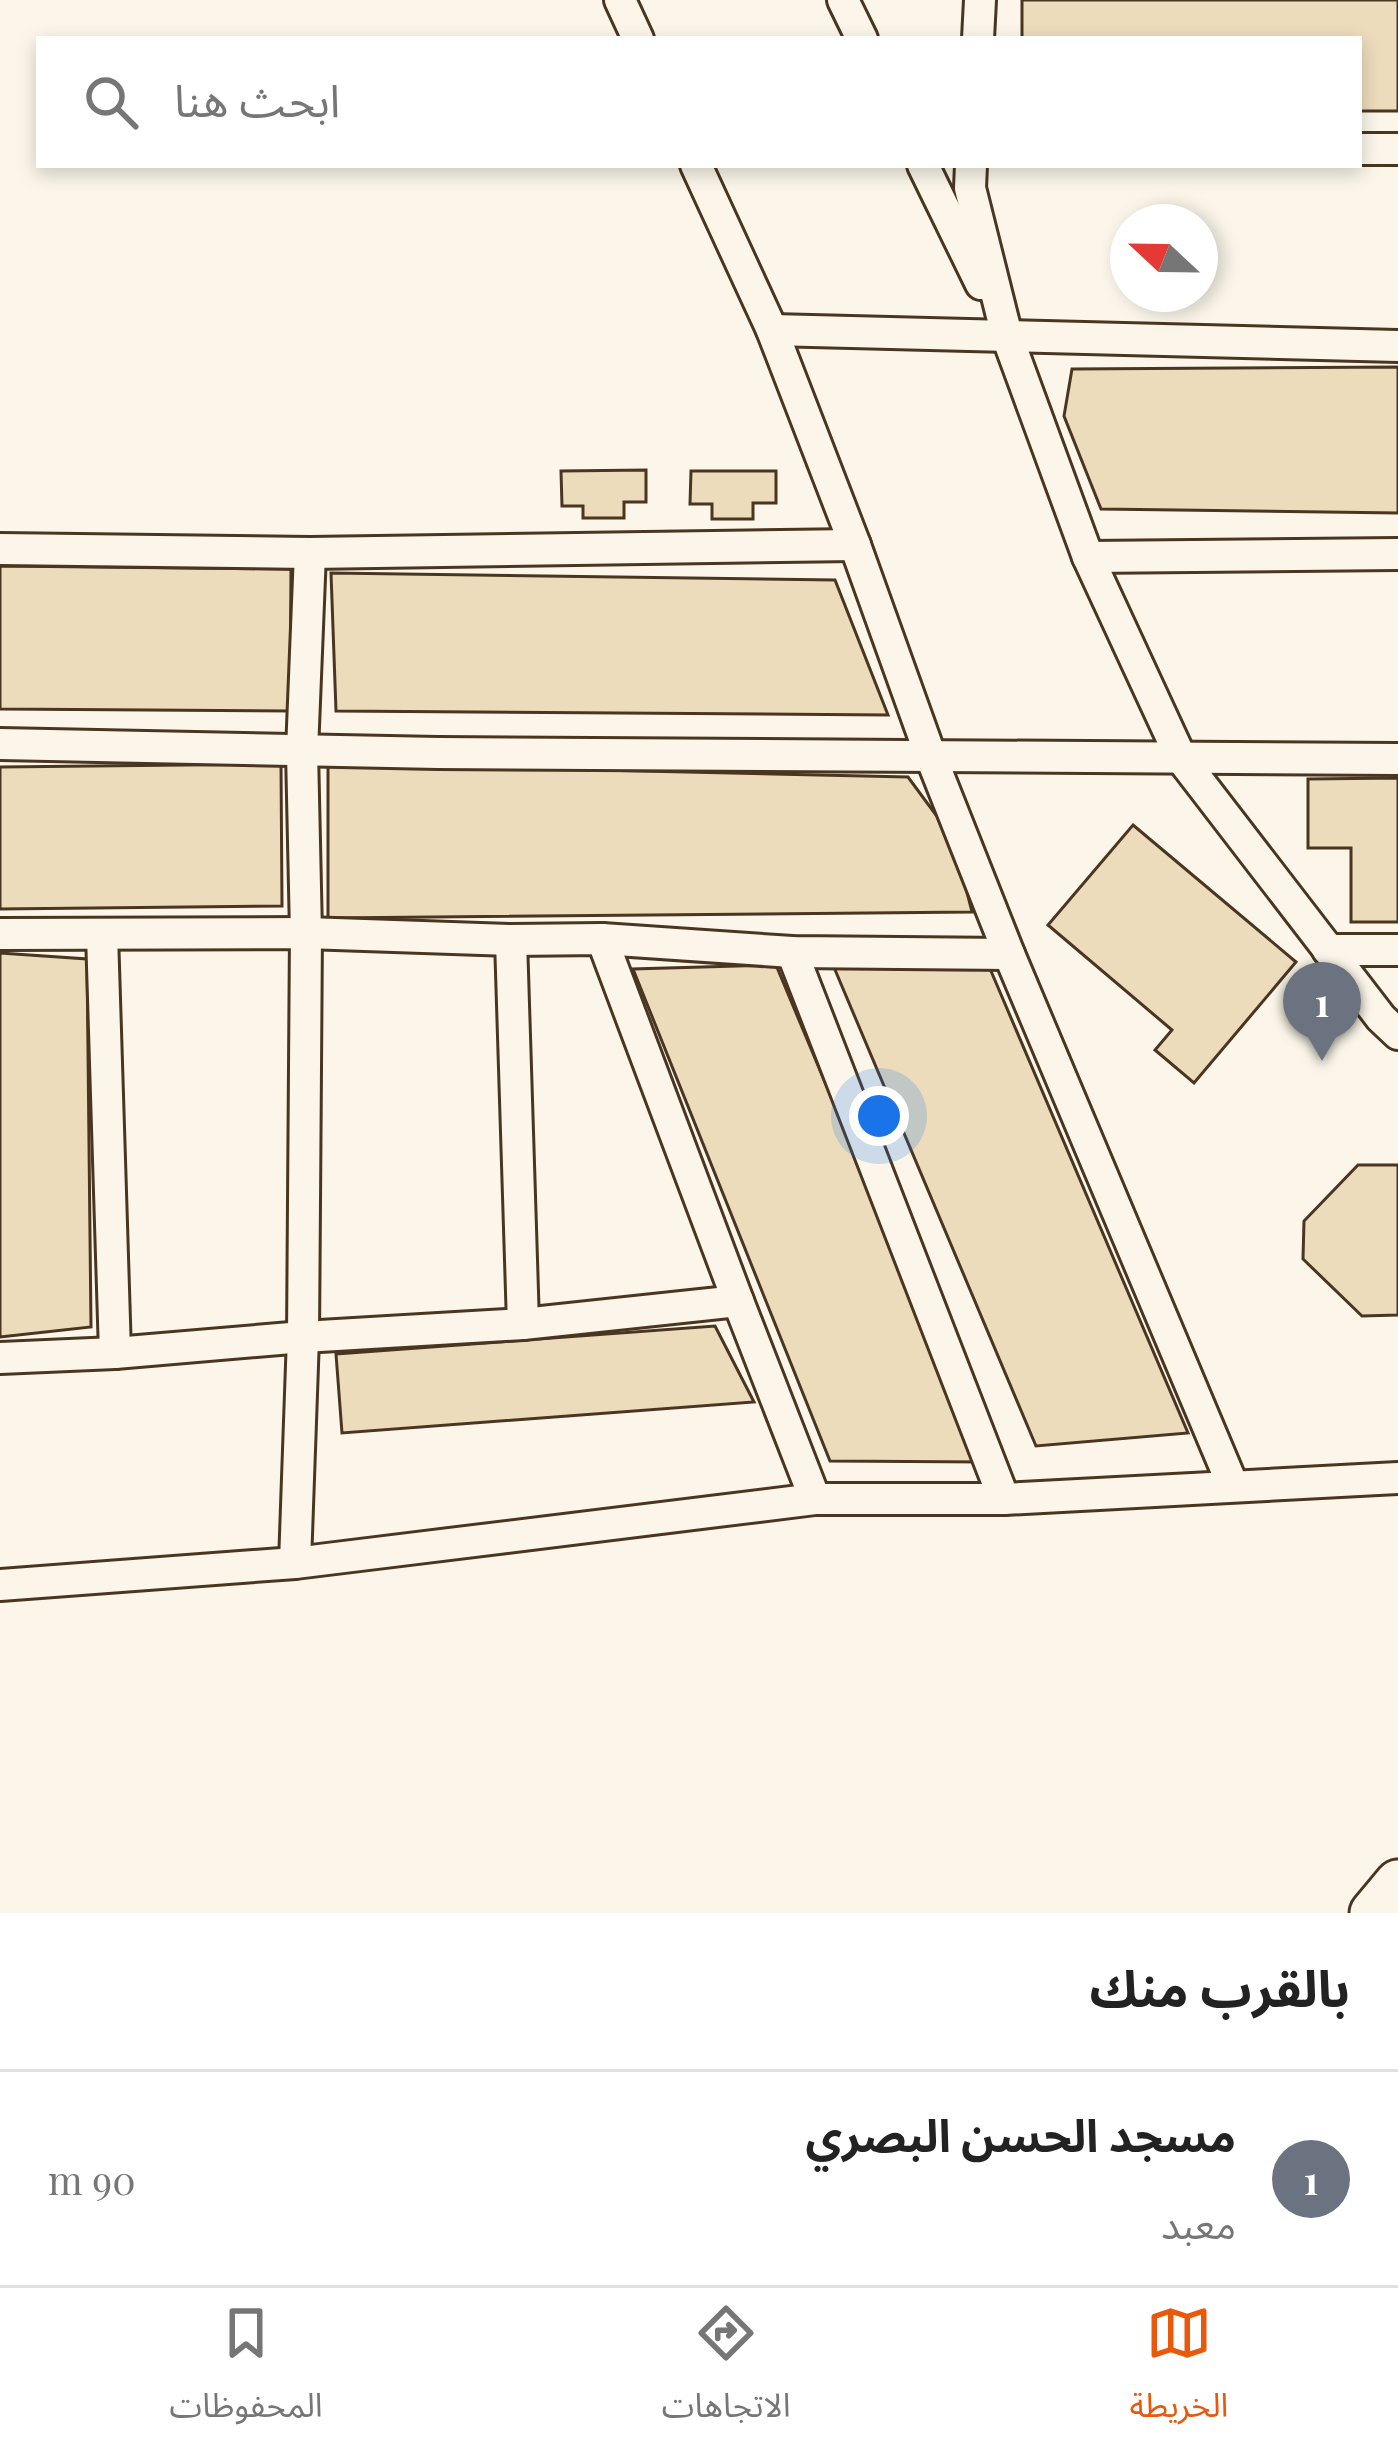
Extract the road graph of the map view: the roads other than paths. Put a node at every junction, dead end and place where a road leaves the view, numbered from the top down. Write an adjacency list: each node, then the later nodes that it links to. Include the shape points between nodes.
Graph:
1 (620, 0): 4 (street)
2 (843, 0): 5 (street)
3 (980, 0): 6 (street)
4 (637, 36)
5 (861, 36)
6 (978, 36)
7 (1362, 148): 8 (street)
8 (1398, 149)
9 (697, 168): 12 (street)
10 (924, 168): 13 (street)
11 (971, 168): 13 (street)
12 (772, 330): 13 (street); 15 (street)
13 (1007, 336): 14 (street); 19 (street)
14 (1398, 346)
15 (855, 545): 17 (street); 22 (street)
16 (0, 549): 17 (street)
17 (310, 553): 21 (street)
18 (1398, 554): 19 (street)
19 (1088, 557): 23 (street)
20 (0, 744): 21 (street)
21 (302, 751): 22 (street); 25 (street)
22 (931, 757): 23 (street); 33 (street)
23 (1181, 758): 24 (street); 30 (street)
24 (1398, 759)
25 (306, 933): 27 (street); 29 (street); 37 (street)
26 (0, 934): 27 (street)
27 (102, 934): 38 (street)
28 (602, 939): 29 (street); 32 (street); 35 (street)
29 (511, 940): 36 (street)
30 (1328, 950): 31 (street); 34 (street)
31 (1398, 950)
32 (792, 952): 33 (street); 43 (street)
33 (1009, 954): 41 (street)
34 (1398, 1034)
35 (738, 1301): 36 (street); 42 (street)
36 (523, 1324): 37 (street)
37 (303, 1337): 38 (street); 44 (street)
38 (115, 1353): 39 (street)
39 (0, 1358)
40 (1398, 1478): 41 (street)
41 (1233, 1486): 43 (street)
42 (815, 1499): 43 (street); 44 (street)
43 (1004, 1499)
44 (295, 1563): 45 (street)
45 (0, 1585)
46 (1398, 1883): 47 (main road)
47 (1373, 1913)

